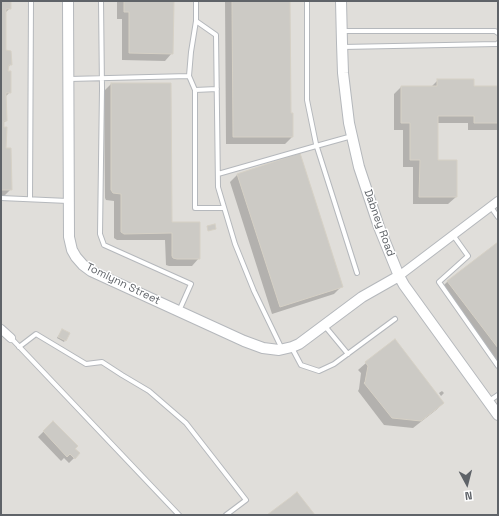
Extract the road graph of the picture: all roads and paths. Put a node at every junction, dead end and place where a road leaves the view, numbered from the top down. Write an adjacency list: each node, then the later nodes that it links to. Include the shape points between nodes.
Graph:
1 (31, 1): 21 (lane)
2 (68, 1): 13 (street, Tomlynn Street)
3 (102, 1): 14 (lane)
4 (196, 1): 7 (lane)
5 (306, 1): 18 (lane, via 307,100)
6 (341, 1): 8 (street, Dabney Road)
7 (196, 21): 12 (lane); 15 (lane, via 216,35)
8 (342, 31): 9 (lane); 11 (street, Dabney Road)
9 (498, 33)
10 (498, 43): 11 (lane)
11 (342, 47): 17 (street, Dabney Road)
12 (189, 76): 14 (lane); 16 (lane)
13 (69, 79): 14 (lane); 22 (street, Tomlynn Street)
14 (102, 79): 30 (lane, via 100,234 104,245 191,284)
15 (216, 89): 16 (lane); 19 (lane)
16 (195, 90): 25 (lane, via 195,208)
17 (352, 136): 18 (lane); 29 (street, Dabney Road, via 359,167 377,221)
18 (316, 146): 19 (lane); 28 (lane)
19 (218, 174): 25 (lane, via 218,187)
20 (1, 198): 21 (lane)
21 (30, 199): 22 (lane)
22 (69, 201): 30 (street, Tomlynn Street, via 69,237 72,250 83,265)
23 (498, 201): 24 (street)
24 (491, 206): 26 (lane); 27 (street)
25 (224, 208): 36 (lane, via 254,291)
26 (498, 217)
27 (453, 235): 29 (street); 38 (lane, via 468,256 439,282)
28 (357, 273)
29 (399, 276): 32 (street, via 362,297); 40 (street, Dabney Road)
30 (179, 311): 36 (street, Tomlynn Street, via 263,348)
31 (395, 319): 37 (lane)
32 (324, 325): 36 (street, via 299,344); 37 (lane)
33 (1, 329): 34 (street)
34 (11, 338): 35 (lane)
35 (19, 347): 42 (lane); 43 (lane, via 36,334 86,364 102,362 149,391 186,423 246,500)
36 (287, 348): 37 (lane, via 301,365 319,371)
37 (348, 354)
38 (498, 366)
39 (498, 395): 40 (lane)
40 (489, 401): 41 (street, Dabney Road)
41 (498, 415)
42 (179, 515)
43 (226, 515)

